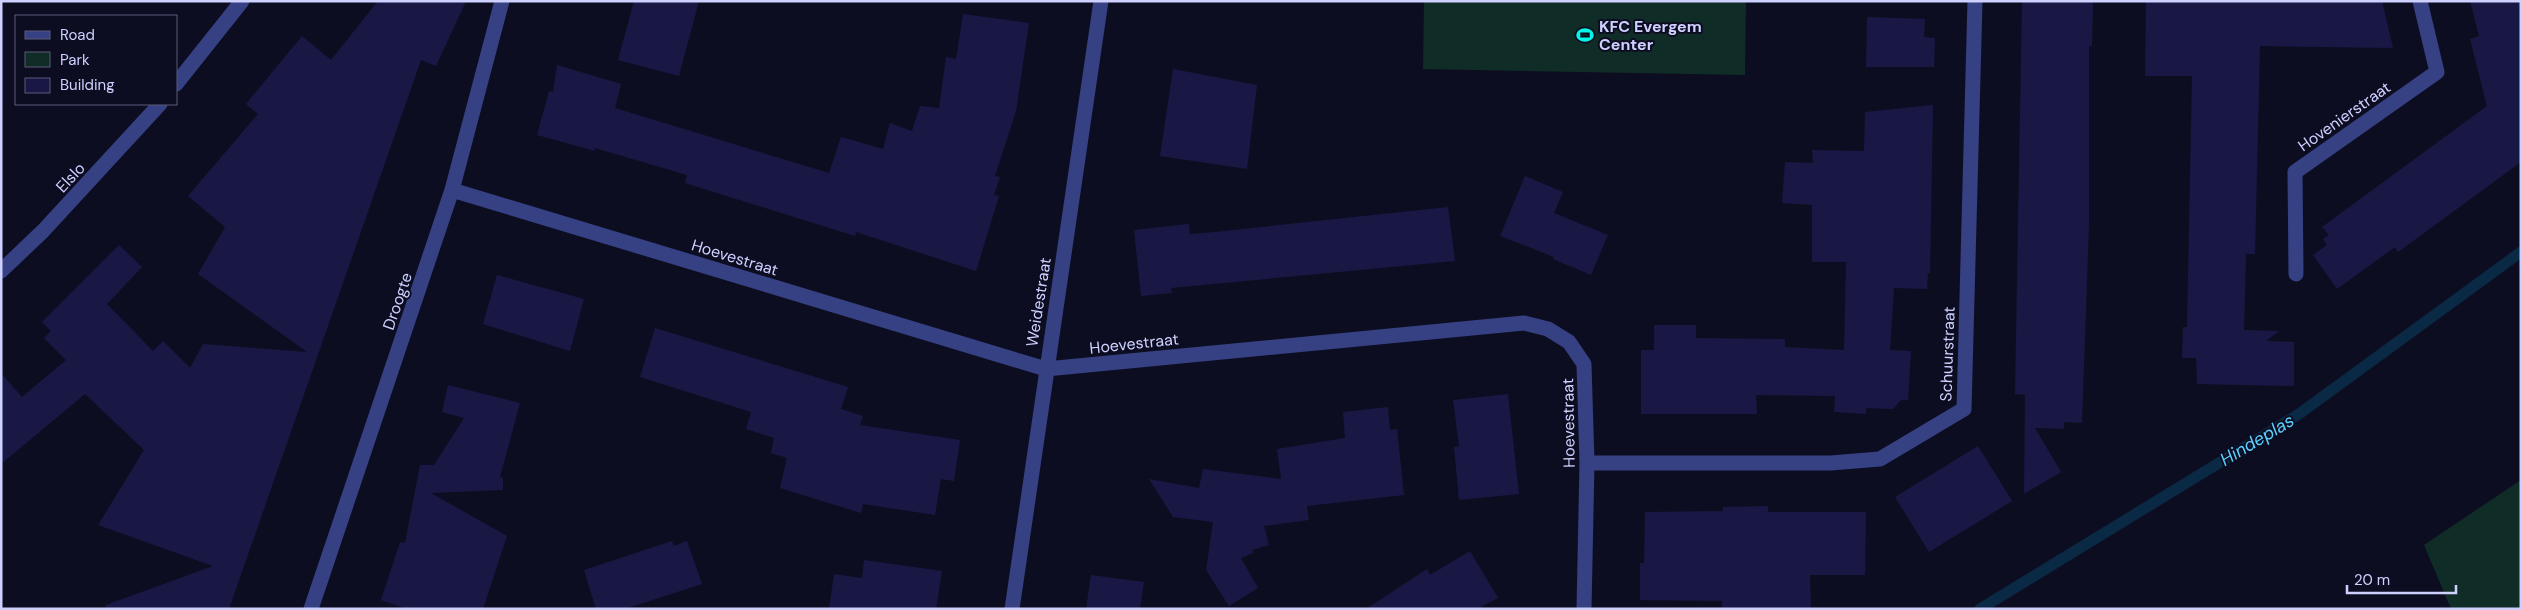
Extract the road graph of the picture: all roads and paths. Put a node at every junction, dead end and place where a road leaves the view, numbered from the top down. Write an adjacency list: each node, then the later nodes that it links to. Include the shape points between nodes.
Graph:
1 (242, 1): 6 (street)
2 (502, 1): 8 (street, Droogte)
3 (1101, 1): 11 (street, Weidestraat)
4 (1975, 1): 12 (street, Schuurstraat, via 1964,409 1880,459 1831,463)
5 (2420, 1): 10 (street, Hovenierstraat, via 2437,72 2295,172)
6 (178, 81)
7 (159, 105): 9 (street, Elslo)
8 (452, 190): 11 (street, Hoevestraat); 13 (street, Droogte)
9 (1, 272)
10 (2296, 274)
11 (1046, 369): 12 (street, Hoevestraat, via 1524,323 1548,329 1569,342 1584,364); 14 (street, Weidestraat)
12 (1587, 463): 15 (street, Hoevestraat)
13 (311, 609)
14 (1012, 609)
15 (1584, 609)

